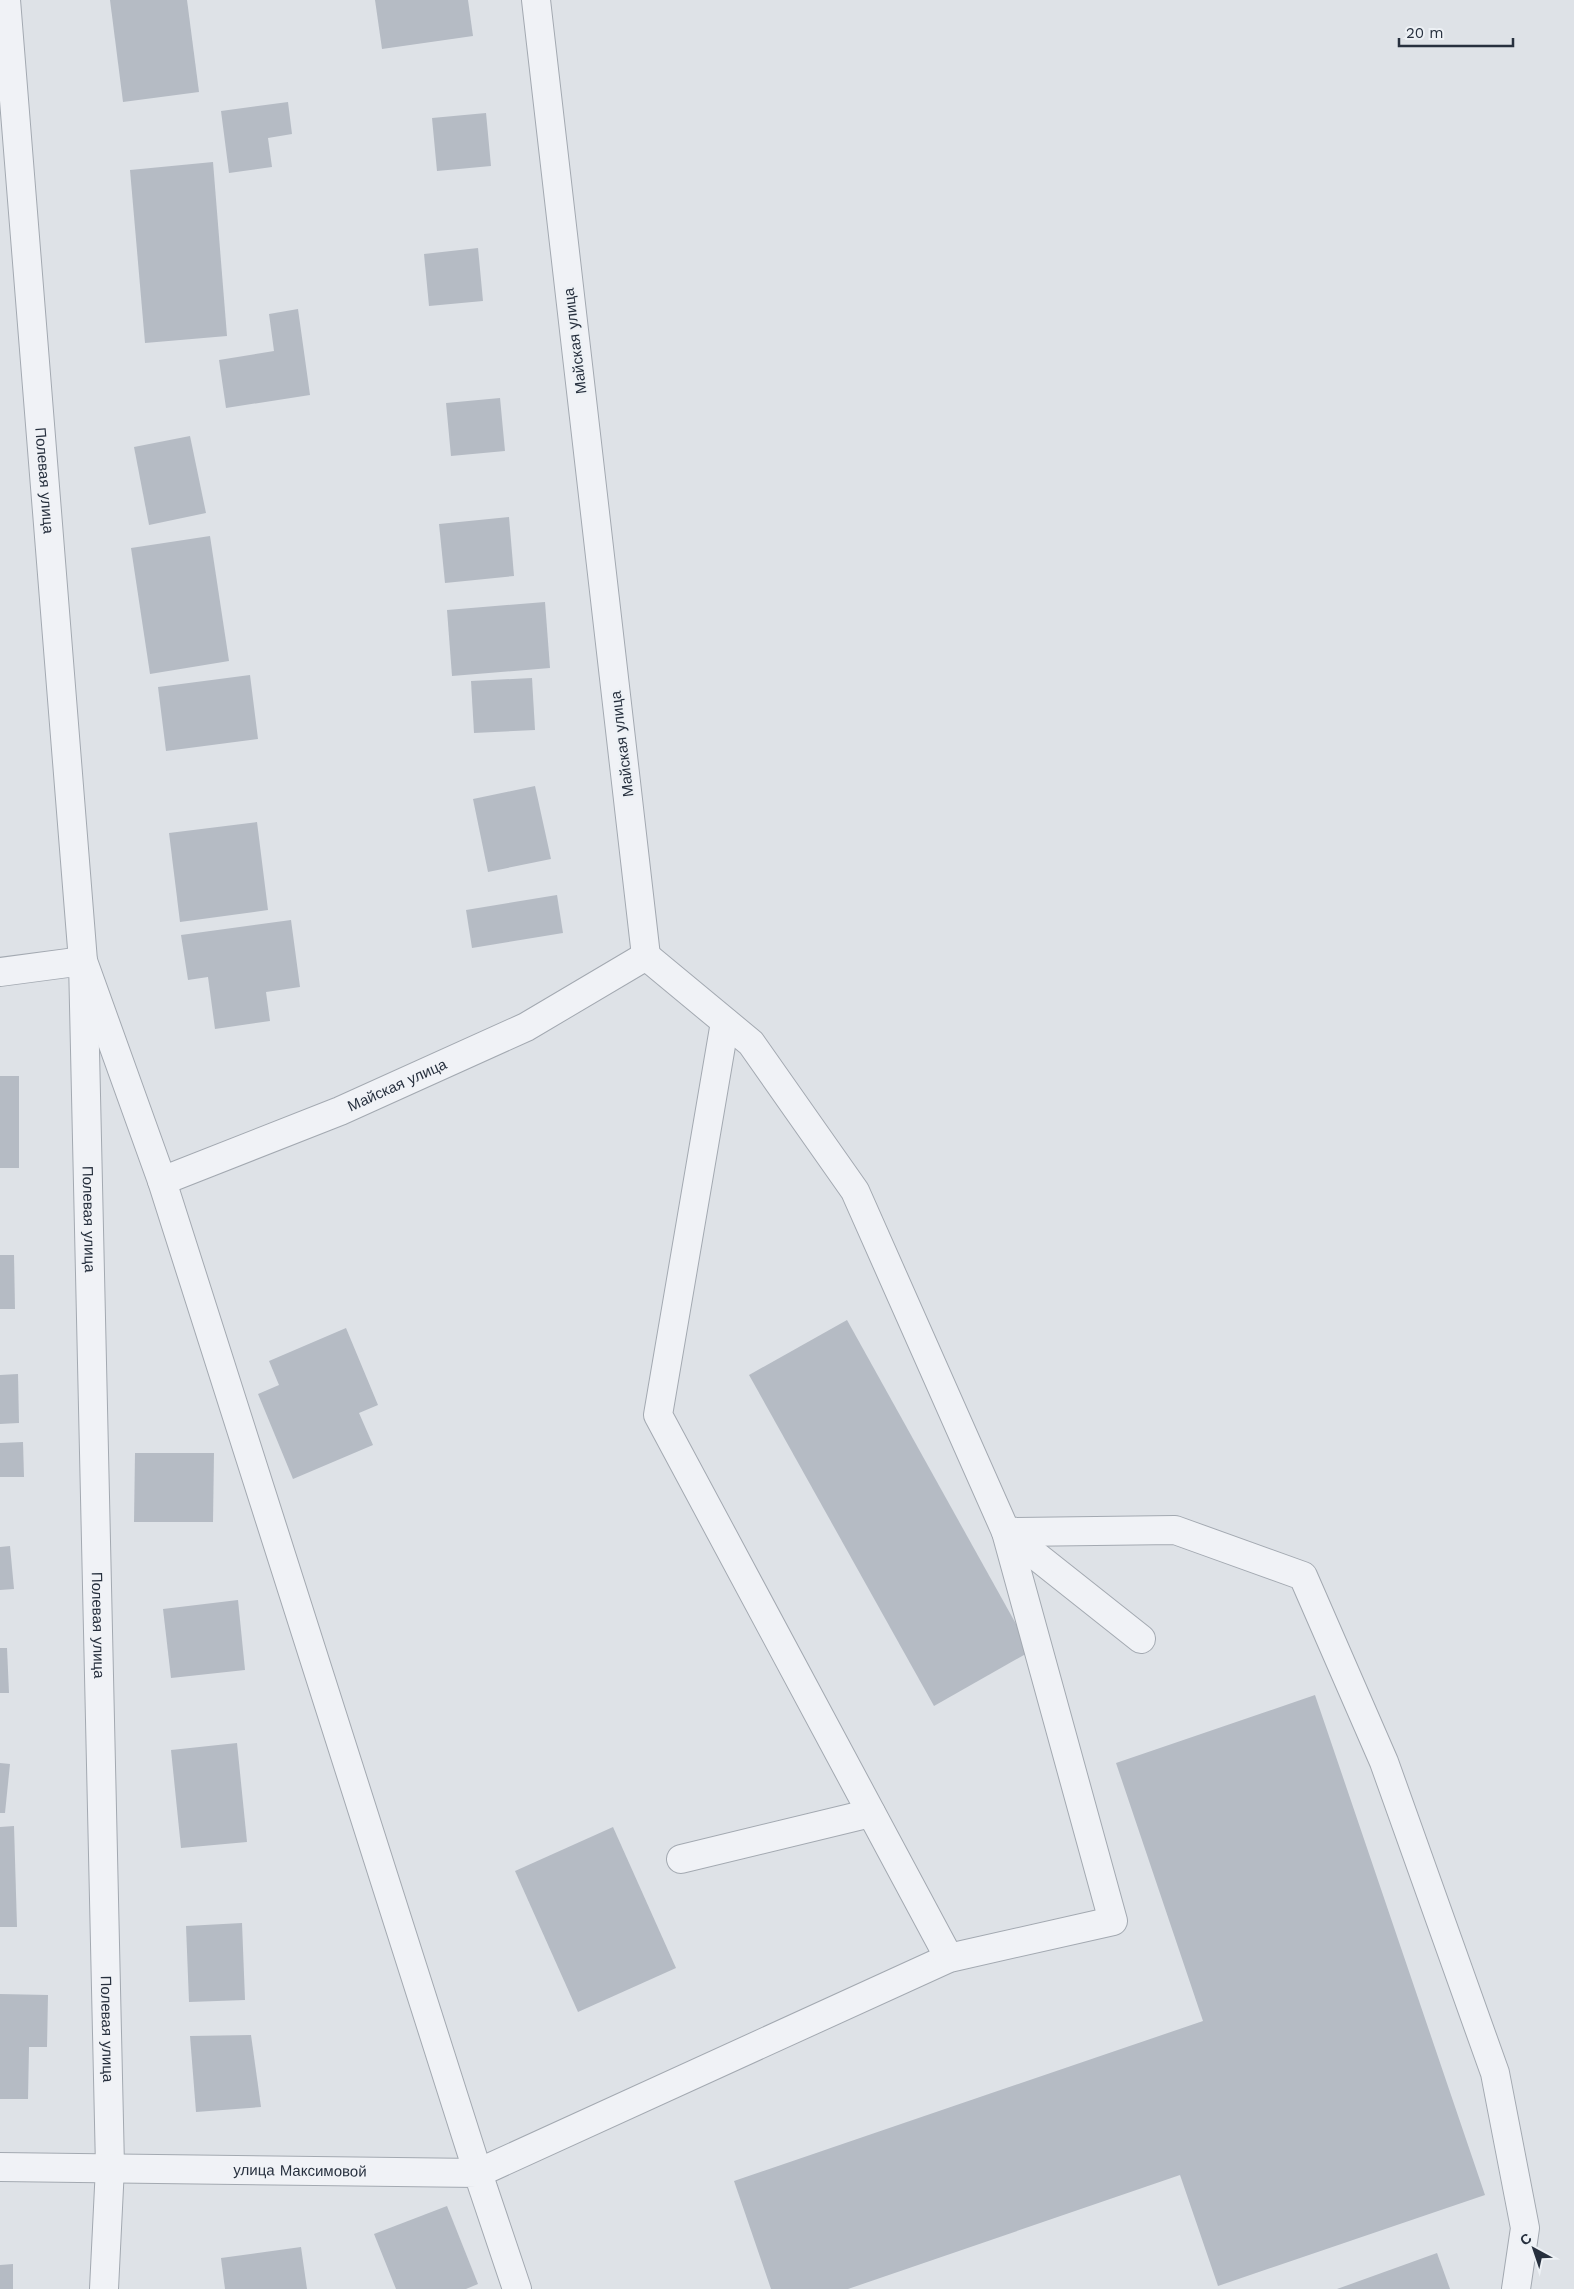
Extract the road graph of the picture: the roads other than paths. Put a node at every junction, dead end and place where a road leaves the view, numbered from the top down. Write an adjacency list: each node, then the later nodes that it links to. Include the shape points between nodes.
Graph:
1 (6, 0): 4 (street, Полевая улица)
2 (536, 0): 3 (street, Майская улица)
3 (646, 956): 6 (street); 7 (street, Майская улица, via 526,1027 340,1111)
4 (83, 961): 5 (street); 7 (street, Полевая улица); 14 (street, Полевая улица)
5 (0, 972)
6 (725, 1022): 8 (street, via 751,1044 855,1190); 10 (street, via 658,1415)
7 (162, 1181): 15 (street, Полевая улица)
8 (1006, 1532): 9 (street); 12 (street, via 1112,1921); 18 (street, via 1174,1530 1303,1576 1384,1762 1495,2073 1525,2228)
9 (1141, 1638)
10 (871, 1812): 11 (street); 12 (street)
11 (681, 1859)
12 (949, 1958): 15 (street)
13 (0, 2167): 14 (street, улица Максимовой)
14 (110, 2167): 15 (street, улица Максимовой); 16 (street, Полевая улица)
15 (478, 2173): 17 (street)
16 (104, 2289)
17 (517, 2289)
18 (1516, 2289)

